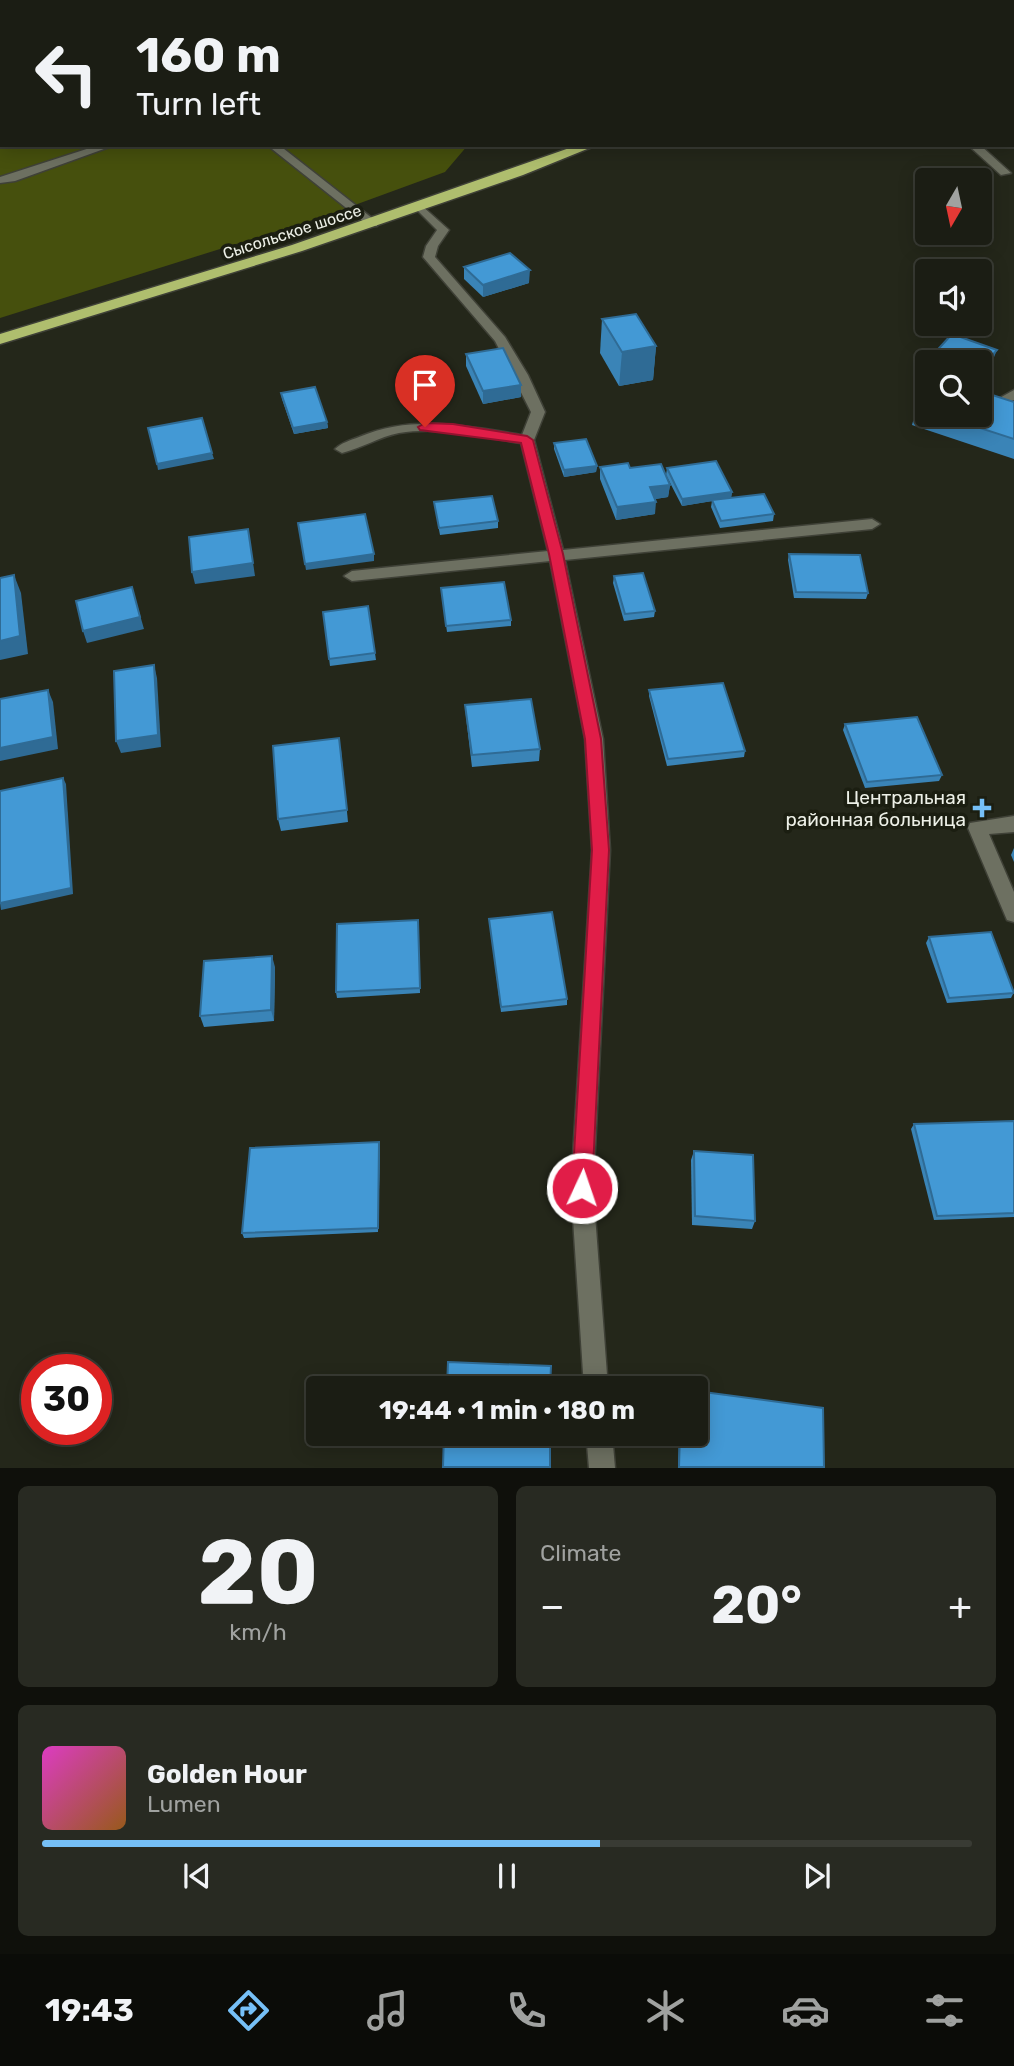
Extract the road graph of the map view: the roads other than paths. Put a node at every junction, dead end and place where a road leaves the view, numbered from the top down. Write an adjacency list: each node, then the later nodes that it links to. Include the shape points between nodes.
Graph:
1 (104, 147): 6 (street)
2 (275, 147): 8 (street)
3 (586, 147): 7 (highway, Сысольское шоссе)
4 (975, 147): 5 (street)
5 (1005, 173)
6 (0, 180)
7 (421, 208): 8 (highway, Сысольское шоссе); 10 (street, via 443,230 429,257 486,321 523,376 538,412)
8 (373, 224): 9 (highway, Сысольское шоссе)
9 (0, 339)
10 (527, 440): 11 (street, via 453,428 404,428); 13 (street)
11 (342, 449)
12 (872, 524): 13 (street)
13 (556, 554): 14 (street); 17 (street, via 593,739 601,850 582,1188)
14 (352, 576)
15 (1014, 824): 16 (street, via 977,828)
16 (1014, 914)
17 (595, 1376)
18 (600, 1446): 19 (street)
19 (602, 1468)

